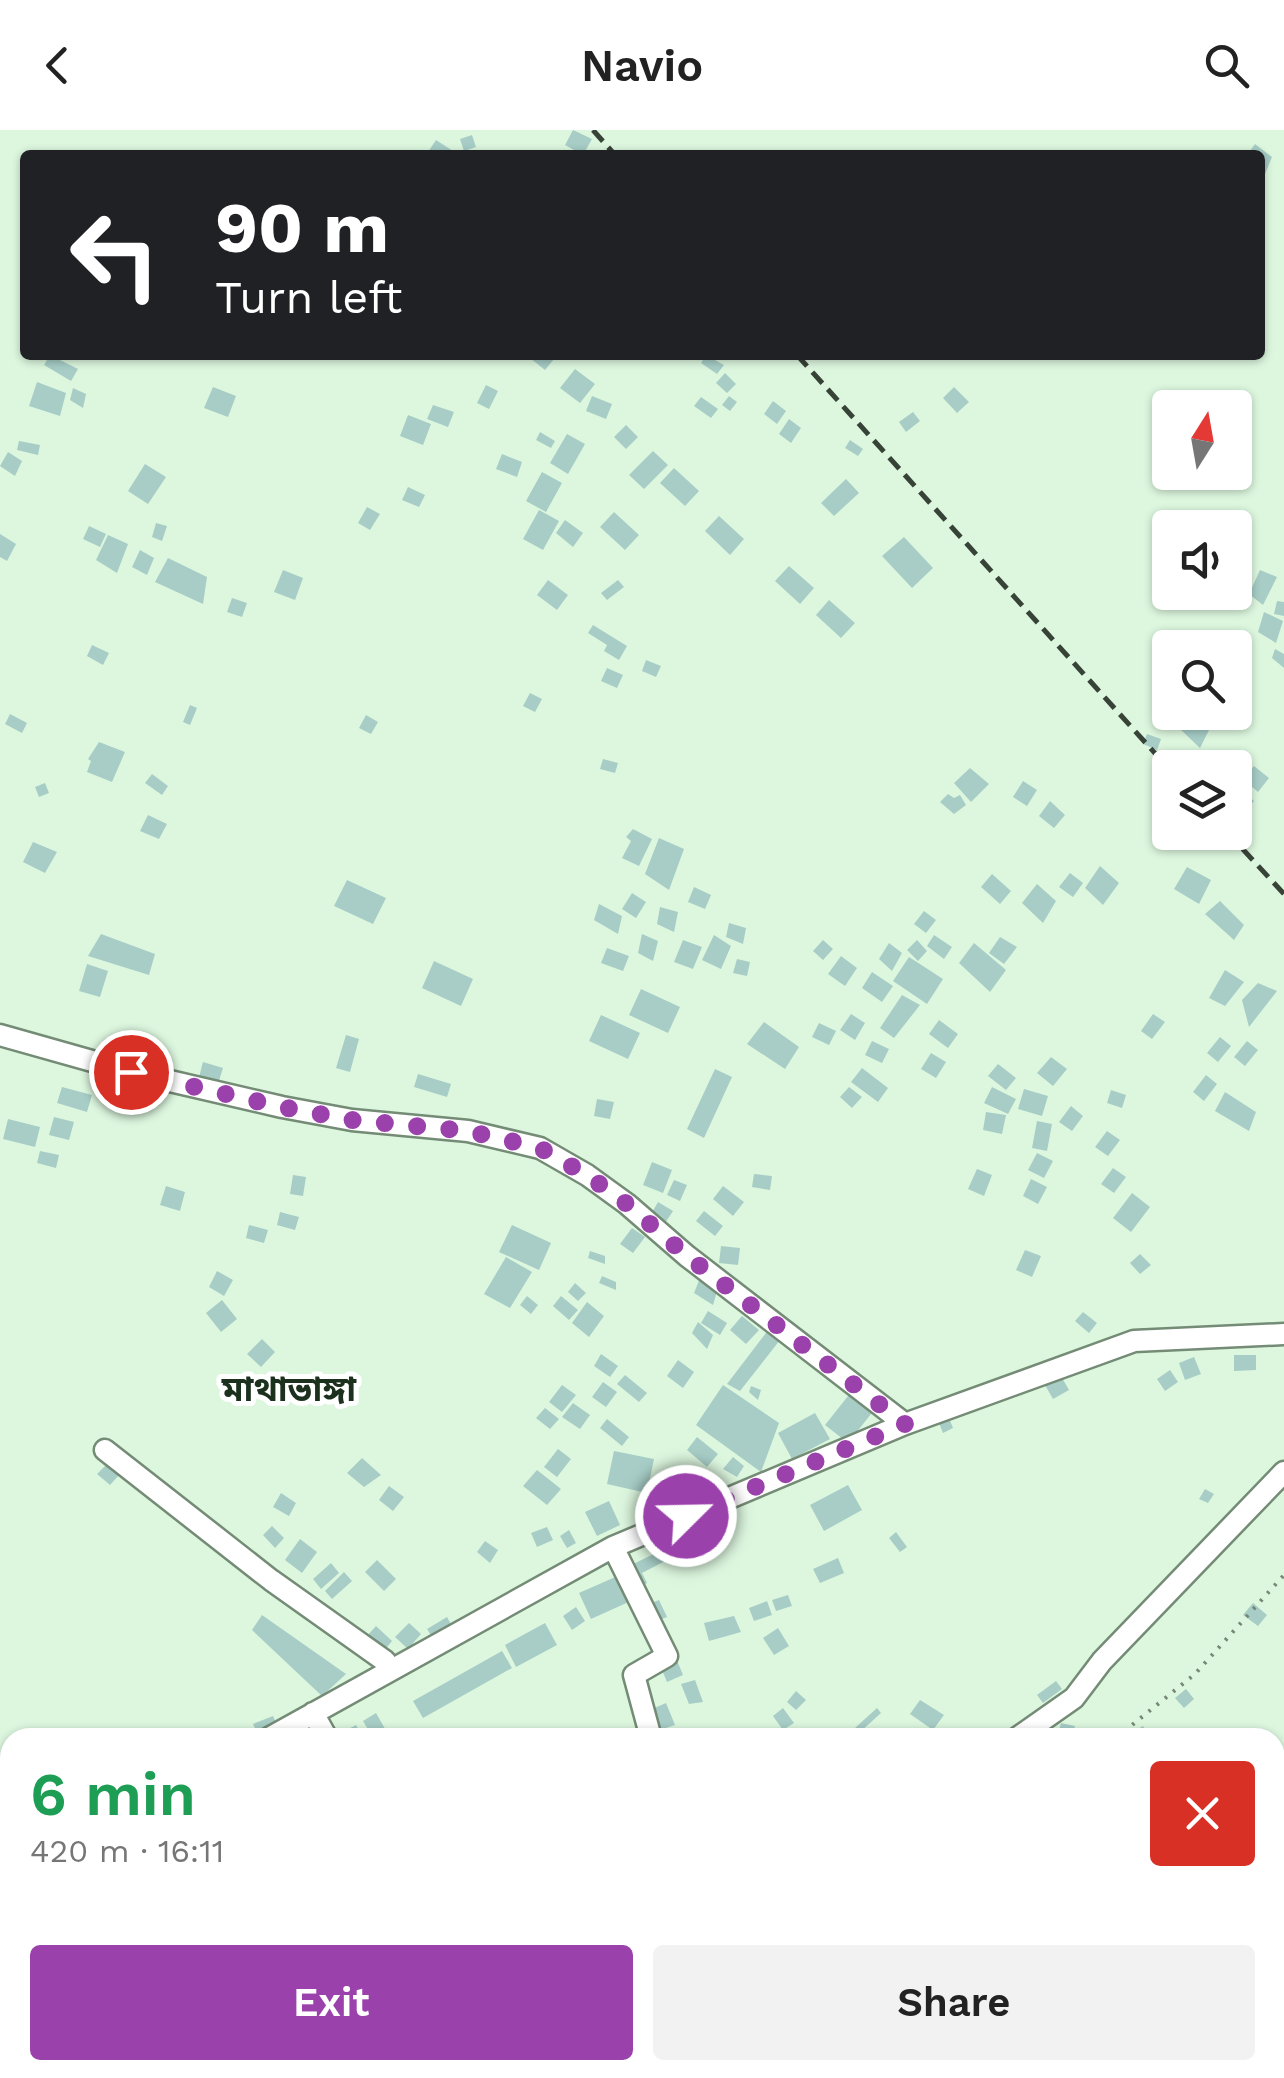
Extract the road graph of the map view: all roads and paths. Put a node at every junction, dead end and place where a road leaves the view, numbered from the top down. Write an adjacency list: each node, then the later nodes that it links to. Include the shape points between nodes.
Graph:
1 (0, 1035): 3 (street, via 265,1104 468,1131 540,1148 627,1204)
2 (1284, 1334): 3 (street, via 1134,1341)
3 (905, 1424): 6 (street)
4 (104, 1450): 8 (street)
5 (1284, 1472): 13 (street, via 1074,1698)
6 (613, 1547): 9 (street); 12 (street, via 667,1656 634,1675)
7 (1284, 1576): 14 (path, via 1196,1674)
8 (384, 1661)
9 (314, 1713): 10 (street); 11 (street)
10 (287, 1728)
11 (322, 1728)
12 (648, 1728)
13 (1031, 1728)
14 (1128, 1728)

